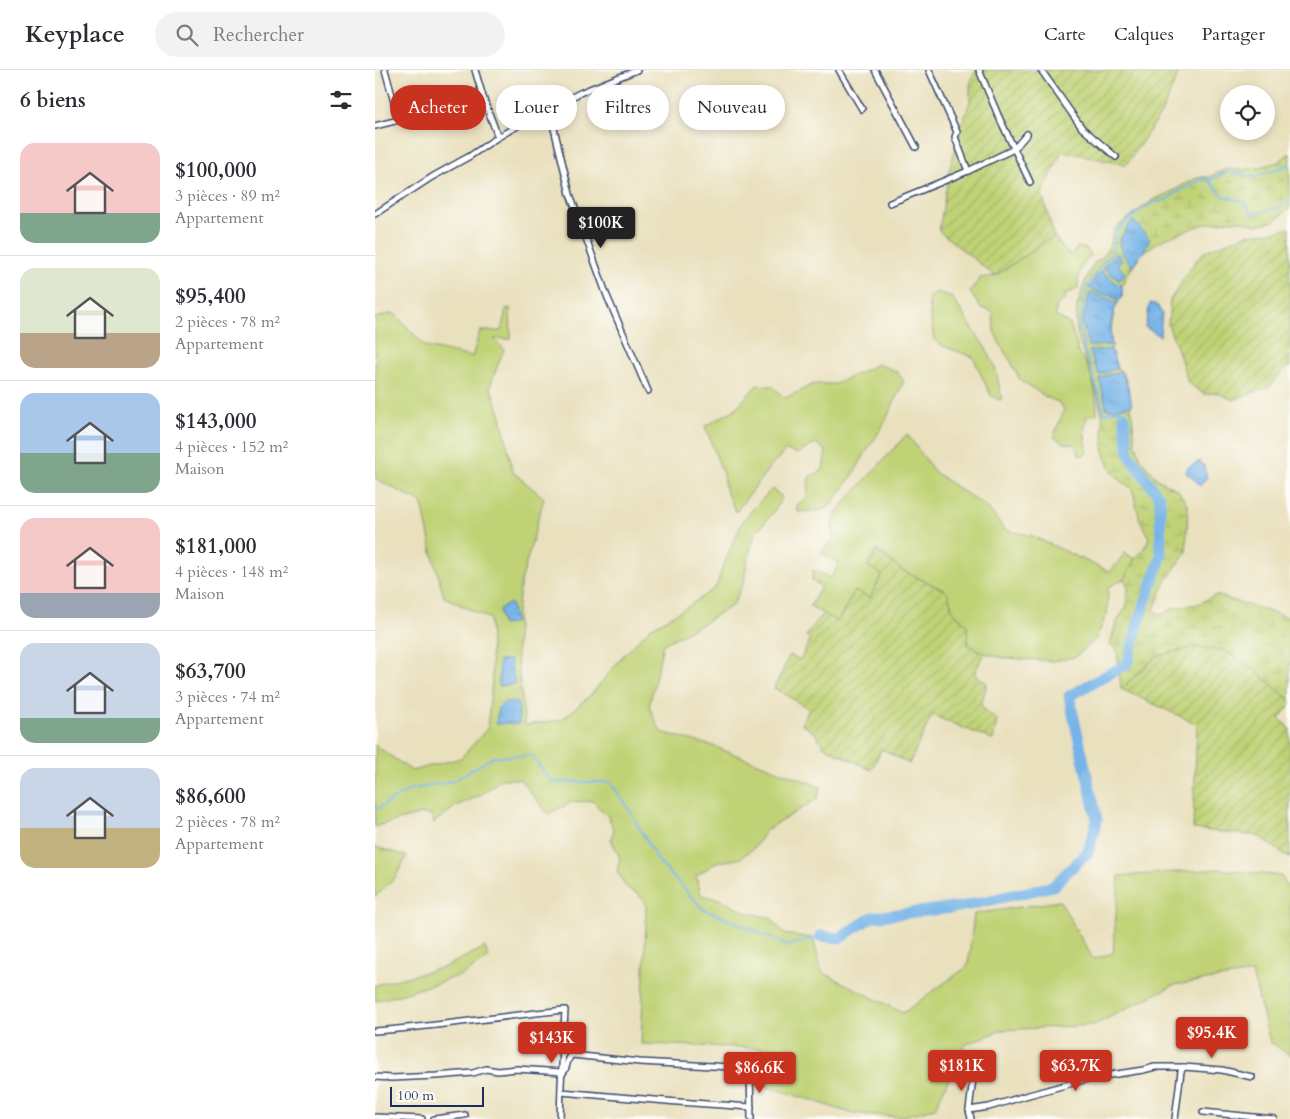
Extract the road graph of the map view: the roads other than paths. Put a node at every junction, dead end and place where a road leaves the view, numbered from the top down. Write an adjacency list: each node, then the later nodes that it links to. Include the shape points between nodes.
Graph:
1 (385, 70): 11 (street)
2 (475, 70): 19 (street)
3 (620, 70): 10 (street)
4 (637, 70): 10 (street)
5 (839, 70): 13 (street)
6 (875, 70): 20 (street)
7 (929, 70): 23 (street, via 957,132 955,137)
8 (979, 70): 21 (street)
9 (1041, 70): 22 (street, via 1082,128)
10 (622, 77): 12 (street)
11 (390, 88)
12 (577, 94)
13 (862, 109)
14 (390, 122): 15 (street)
15 (375, 126)
16 (510, 130): 19 (street)
17 (554, 130): 27 (street, via 570,194 607,296)
18 (1027, 134): 21 (street)
19 (498, 137): 26 (street)
20 (916, 147)
21 (1014, 149): 23 (street); 24 (street)
22 (1116, 158)
23 (968, 170): 25 (street)
24 (1030, 182)
25 (890, 203)
26 (375, 214)
27 (648, 391)
28 (375, 1031): 31 (street, via 565,1010)
29 (975, 1063): 36 (street)
30 (1184, 1068): 33 (street, via 1222,1070); 36 (street, via 1155,1067 1091,1078); 45 (street, via 1181,1070)
31 (562, 1073): 32 (street, via 487,1069 436,1076); 34 (street); 35 (street, via 572,1055 749,1068)
32 (375, 1077)
33 (1252, 1077)
34 (561, 1092): 35 (street); 42 (street)
35 (751, 1107): 43 (street)
36 (969, 1110): 44 (street)
37 (1203, 1112): 46 (street)
38 (465, 1115): 41 (street)
39 (375, 1117): 40 (street)
40 (422, 1119)
41 (434, 1119)
42 (560, 1119)
43 (751, 1119)
44 (971, 1119)
45 (1175, 1119)
46 (1274, 1119)

